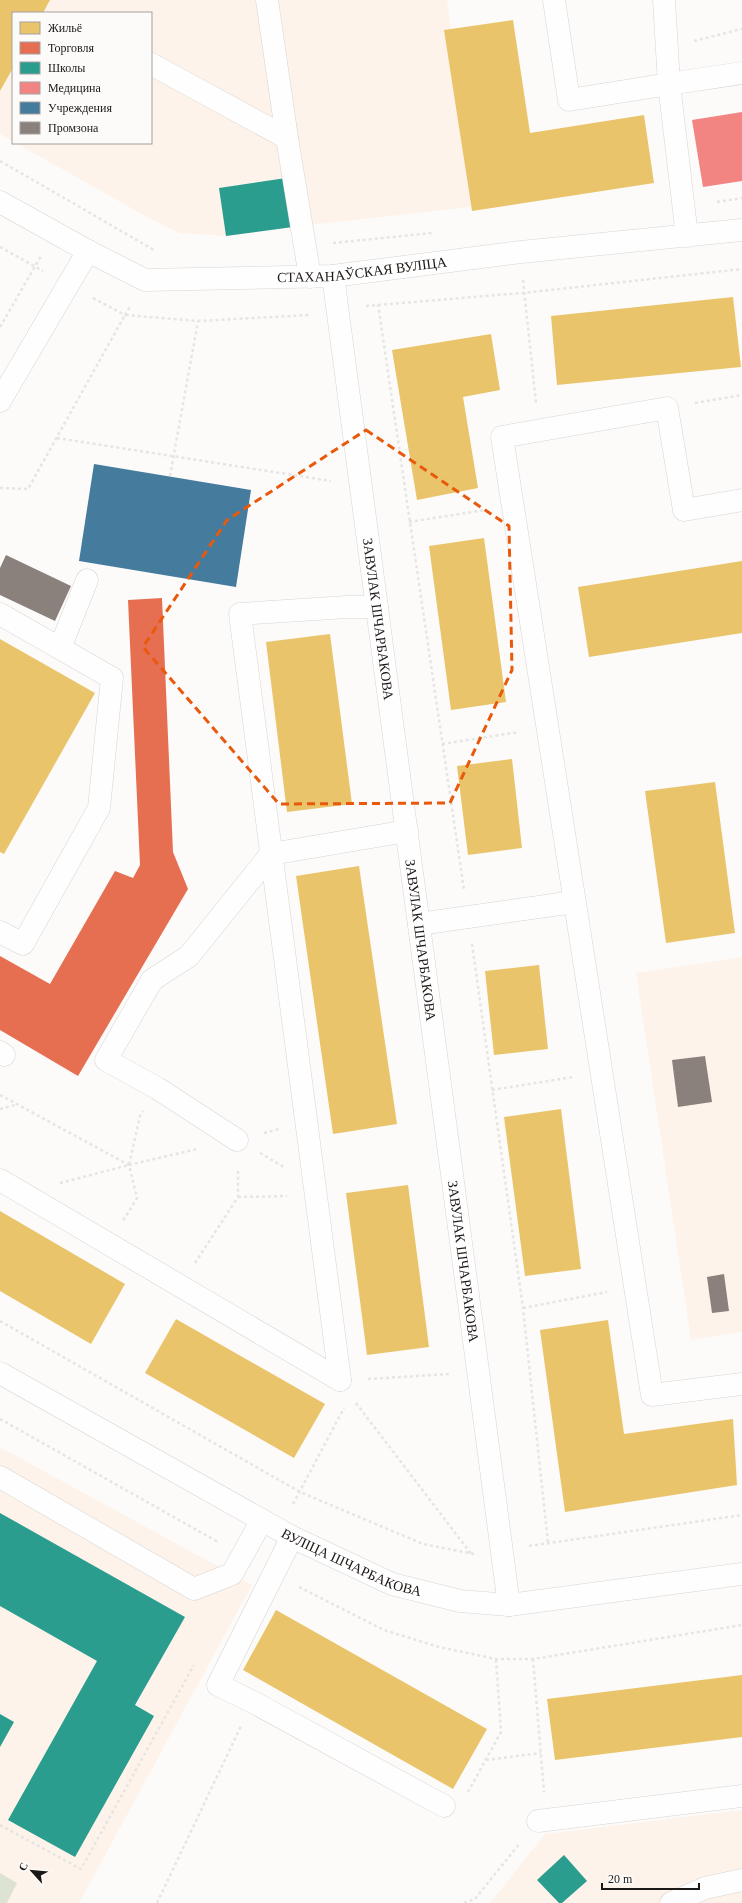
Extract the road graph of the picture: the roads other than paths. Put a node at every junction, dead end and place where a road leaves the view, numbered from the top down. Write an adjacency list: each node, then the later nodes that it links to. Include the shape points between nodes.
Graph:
1 (267, 0): 7 (street)
2 (554, 0): 6 (street, via 569,100)
3 (664, 0): 6 (street)
4 (152, 65): 7 (street)
5 (742, 73): 6 (street)
6 (669, 84): 10 (street)
7 (287, 138): 13 (street)
8 (0, 202): 11 (street, СТАХАНАЎСКАЯ ВУЛІЦА)
9 (742, 230): 10 (street, СТАХАНАЎСКАЯ ВУЛІЦА)
10 (687, 236): 12 (street, СТАХАНАЎСКАЯ ВУЛІЦА, via 521,252)
11 (88, 251): 13 (street, СТАХАНАЎСКАЯ ВУЛІЦА, via 145,280); 14 (street)
12 (333, 276): 13 (street, СТАХАНАЎСКАЯ ВУЛІЦА); 17 (street, ЗАВУЛАК ШЧАРБАКОВА)
13 (310, 277)
14 (0, 401)
15 (742, 500): 22 (street, via 684,510 667,408 502,437)
16 (87, 580): 19 (street)
17 (377, 607): 20 (street, ЗАВУЛАК ШЧАРБАКОВА); 21 (street, via 240,614)
18 (0, 614): 19 (street)
19 (60, 648): 24 (street, via 112,678 100,808 23,944)
20 (407, 831): 21 (street); 23 (street, ЗАВУЛАК ШЧАРБАКОВА)
21 (271, 854): 25 (street, via 189,956 152,980 106,1060 157,1088); 26 (street, via 345,1388)
22 (574, 902): 23 (street); 28 (street, via 652,1396)
23 (419, 924): 33 (street, ЗАВУЛАК ШЧАРБАКОВА)
24 (0, 932)
25 (238, 1140)
26 (0, 1180)
27 (0, 1373): 30 (street, ВУЛІЦА ШЧАРБАКОВА)
28 (742, 1384)
29 (0, 1478): 30 (street, via 194,1589 232,1574)
30 (262, 1520): 31 (street, ВУЛІЦА ШЧАРБАКОВА)
31 (292, 1537): 33 (street, ВУЛІЦА ШЧАРБАКОВА, via 392,1584 460,1601); 35 (street, via 218,1685)
32 (742, 1574): 33 (street, ВУЛІЦА ШЧАРБАКОВА)
33 (509, 1605)
34 (742, 1796): 36 (street)
35 (444, 1806)
36 (543, 1821)
37 (742, 1880): 38 (street, via 705,1888)
38 (670, 1903)

